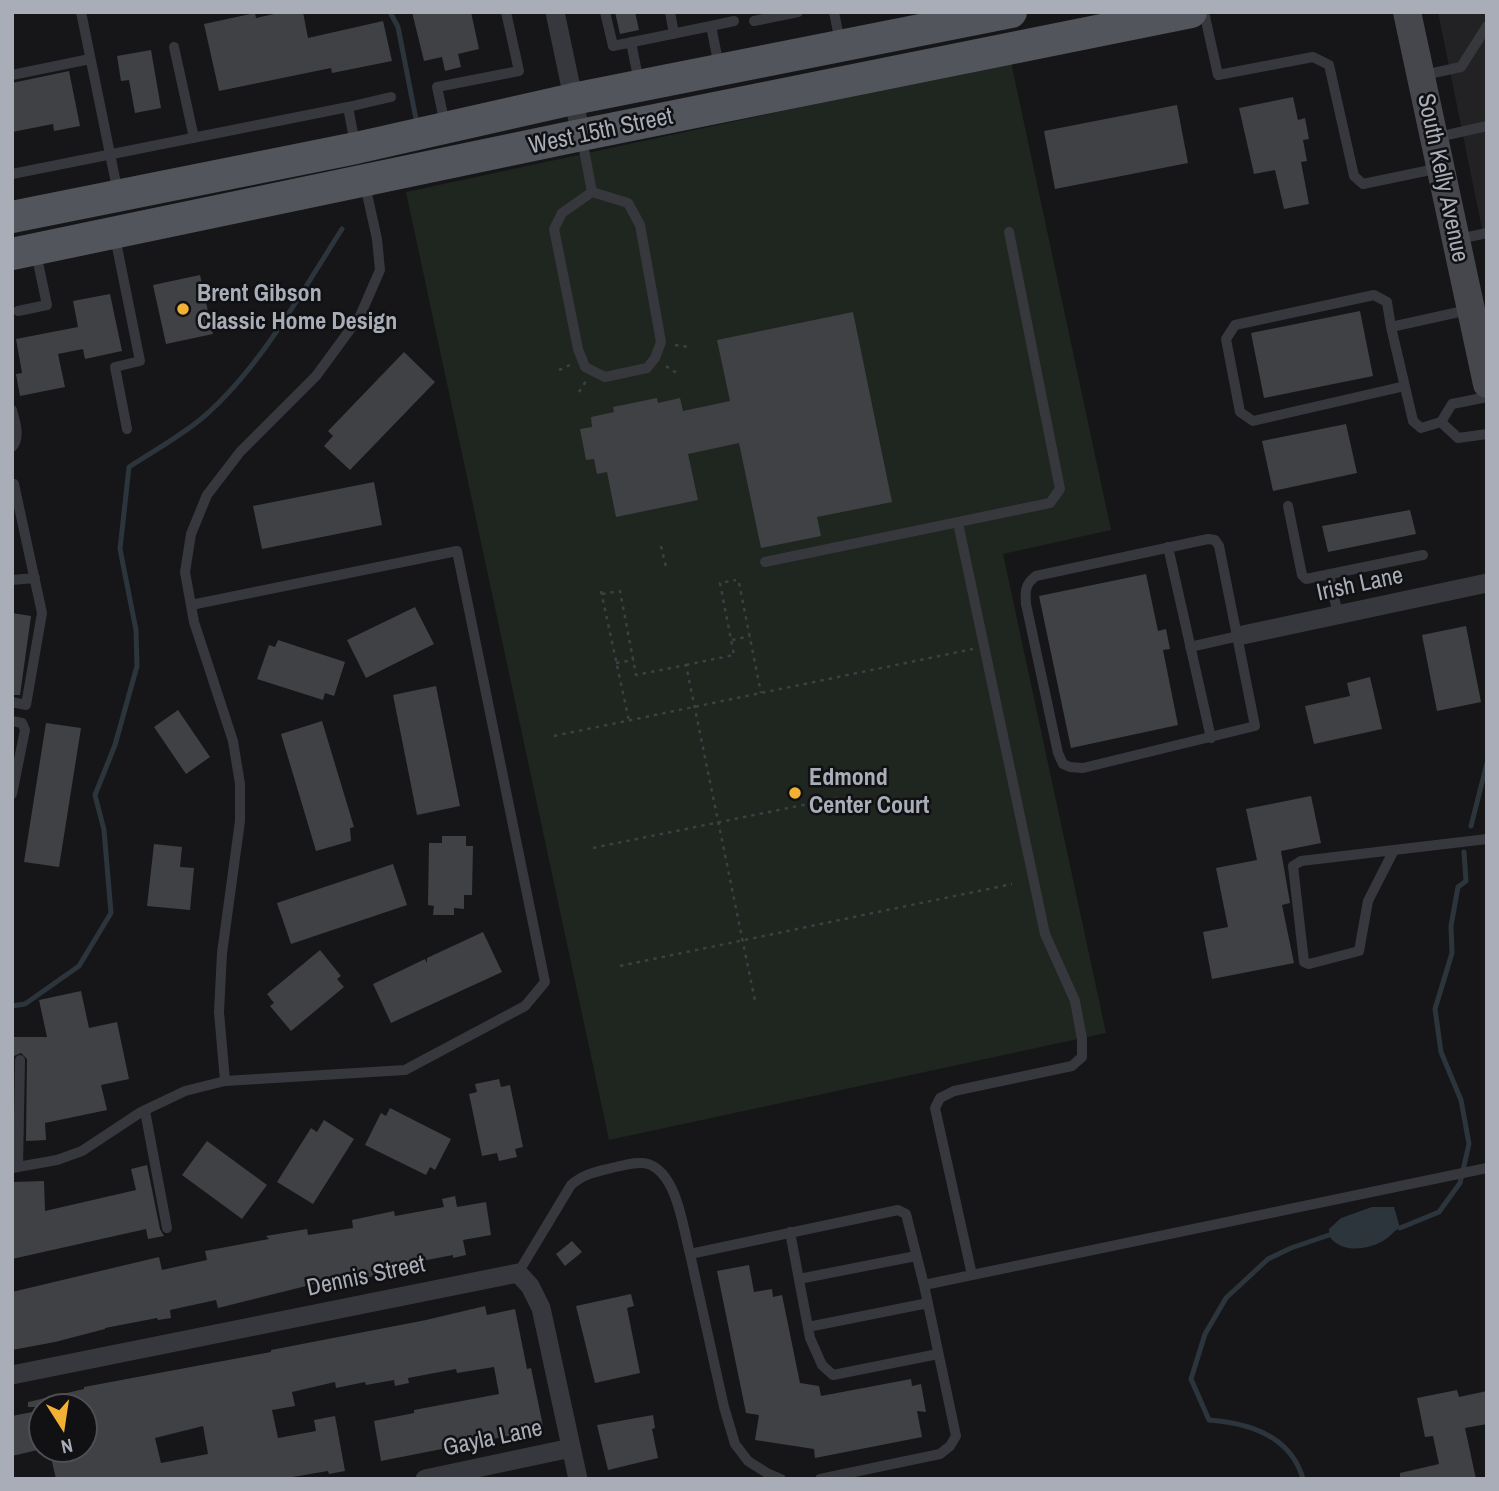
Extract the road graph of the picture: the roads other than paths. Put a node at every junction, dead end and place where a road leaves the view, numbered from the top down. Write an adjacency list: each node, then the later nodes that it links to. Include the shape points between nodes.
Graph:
1 (80, 12): 21 (lane)
2 (506, 12): 30 (lane, via 519,71 437,87)
3 (555, 12): 27 (street)
4 (605, 12): 18 (lane, via 613,46)
5 (670, 12): 17 (lane)
6 (797, 12): 14 (lane)
7 (834, 12): 19 (lane)
8 (1011, 12): 12 (main road, West 15th Street)
9 (1191, 12): 31 (main road, West 15th Street)
10 (1204, 12): 36 (lane, via 1218,75 1312,57 1329,65 1354,176 1363,184)
11 (1407, 12): 24 (main road, South Kelly Avenue)
12 (945, 19): 19 (main road, West 15th Street)
13 (734, 21): 15 (lane)
14 (754, 21)
15 (711, 26): 17 (lane); 22 (lane)
16 (1487, 26): 24 (lane, via 1461,66)
17 (674, 34): 18 (lane)
18 (631, 42): 25 (lane)
19 (841, 46): 22 (main road, West 15th Street)
20 (174, 47): 32 (lane)
21 (90, 59): 23 (lane); 35 (lane)
22 (720, 70): 25 (main road, West 15th Street)
23 (12, 75)
24 (1420, 76): 33 (main road, South Kelly Avenue)
25 (640, 86): 27 (main road, West 15th Street)
26 (391, 97): 28 (lane)
27 (573, 99): 30 (main road, West 15th Street); 31 (street)
28 (348, 107): 32 (lane); 34 (lane)
29 (1487, 126): 33 (lane)
30 (446, 128): 34 (main road, West 15th Street)
31 (581, 135): 38 (main road, West 15th Street); 39 (lane)
32 (194, 138): 35 (lane)
33 (1434, 138): 36 (main road, South Kelly Avenue)
34 (356, 148): 40 (main road, West 15th Street)
35 (109, 155): 37 (lane); 40 (lane)
36 (1440, 168): 45 (main road, South Kelly Avenue)
37 (12, 174)
38 (364, 181): 43 (main road, West 15th Street); 68 (lane, via 380,270 360,316 316,376 240,452 207,495 191,534 185,572)
39 (592, 192): 39 (lane, via 628,203 640,225 661,342 647,368 605,377 585,367 578,349 554,229 562,213)
40 (118, 195): 41 (main road, West 15th Street)
41 (12, 217)
42 (1009, 232): 60 (lane, via 1060,489 1050,503)
43 (115, 233): 46 (main road, West 15th Street); 55 (lane, via 140,361 116,366)
44 (1487, 233): 45 (lane)
45 (1455, 240): 47 (main road, South Kelly Avenue)
46 (24, 252): 48 (lane, via 47,305)
47 (1470, 310): 49 (lane); 50 (main road, South Kelly Avenue)
48 (18, 311)
49 (1391, 327): 51 (lane); 51 (lane, via 1387,302 1374,295 1235,325 1226,339 1240,412 1254,422)
50 (1487, 384)
51 (1405, 386): 54 (lane, via 1413,421 1421,428)
52 (1487, 397): 54 (lane, via 1452,404)
53 (12, 410): 57 (lane, via 18,435)
54 (1441, 422): 56 (lane, via 1458,438)
55 (127, 429)
56 (1487, 434)
57 (12, 447)
58 (12, 484): 65 (lane)
59 (1287, 506): 64 (lane, via 1303,577)
60 (958, 523): 63 (lane); 88 (lane, via 1045,934 1075,1001 1082,1039 1082,1057 1072,1066 954,1091 940,1098 935,1108)
61 (1168, 547): 70 (lane, via 1208,539 1219,546); 71 (lane); 74 (lane, via 1037,576 1028,582 1026,604 1058,753 1063,764 1083,768)
62 (1423, 555): 64 (lane)
63 (765, 562)
64 (1329, 574): 69 (lane)
65 (35, 578): 66 (lane); 72 (lane, via 42,613 37,651 26,705)
66 (12, 580)
67 (1487, 583): 69 (street, Irish Lane)
68 (191, 606): 79 (lane, via 233,741 240,784 219,1012); 79 (lane, via 457,551 545,982 525,1006 405,1070)
69 (1338, 615): 70 (street, Irish Lane)
70 (1241, 636): 71 (lane); 74 (lane, via 1255,726)
71 (1190, 647): 74 (lane)
72 (12, 702)
73 (12, 721): 75 (lane, via 22,723 25,730)
74 (1211, 738)
75 (12, 794)
76 (1487, 839): 77 (lane)
77 (1394, 850): 77 (lane, via 1368,901 1359,951 1304,962 1293,866 1301,861)
78 (20, 1060): 81 (lane)
79 (225, 1080): 80 (lane, via 185,1091)
80 (145, 1111): 81 (lane, via 82,1151); 83 (lane)
81 (15, 1167)
82 (1487, 1168): 88 (lane)
83 (167, 1228)
84 (790, 1232): 85 (lane); 86 (lane, via 898,1210 906,1214); 89 (lane)
85 (690, 1254): 87 (lane, via 672,1186 647,1164 630,1164 583,1175 571,1185); 98 (lane, via 735,1444 748,1461)
86 (916, 1256): 89 (lane); 90 (lane)
87 (518, 1273): 94 (street, Dennis Street); 95 (street, via 541,1308)
88 (972, 1275): 90 (lane)
89 (799, 1279): 92 (lane)
90 (924, 1285): 91 (lane)
91 (928, 1303): 92 (lane); 93 (lane)
92 (808, 1326): 93 (lane, via 816,1355 833,1375)
93 (938, 1354): 99 (lane, via 956,1436 950,1446 940,1454)
94 (12, 1375)
95 (570, 1448): 96 (street, Gayla Lane); 97 (street)
96 (425, 1479)
97 (578, 1479)
98 (781, 1479)
99 (820, 1479)

